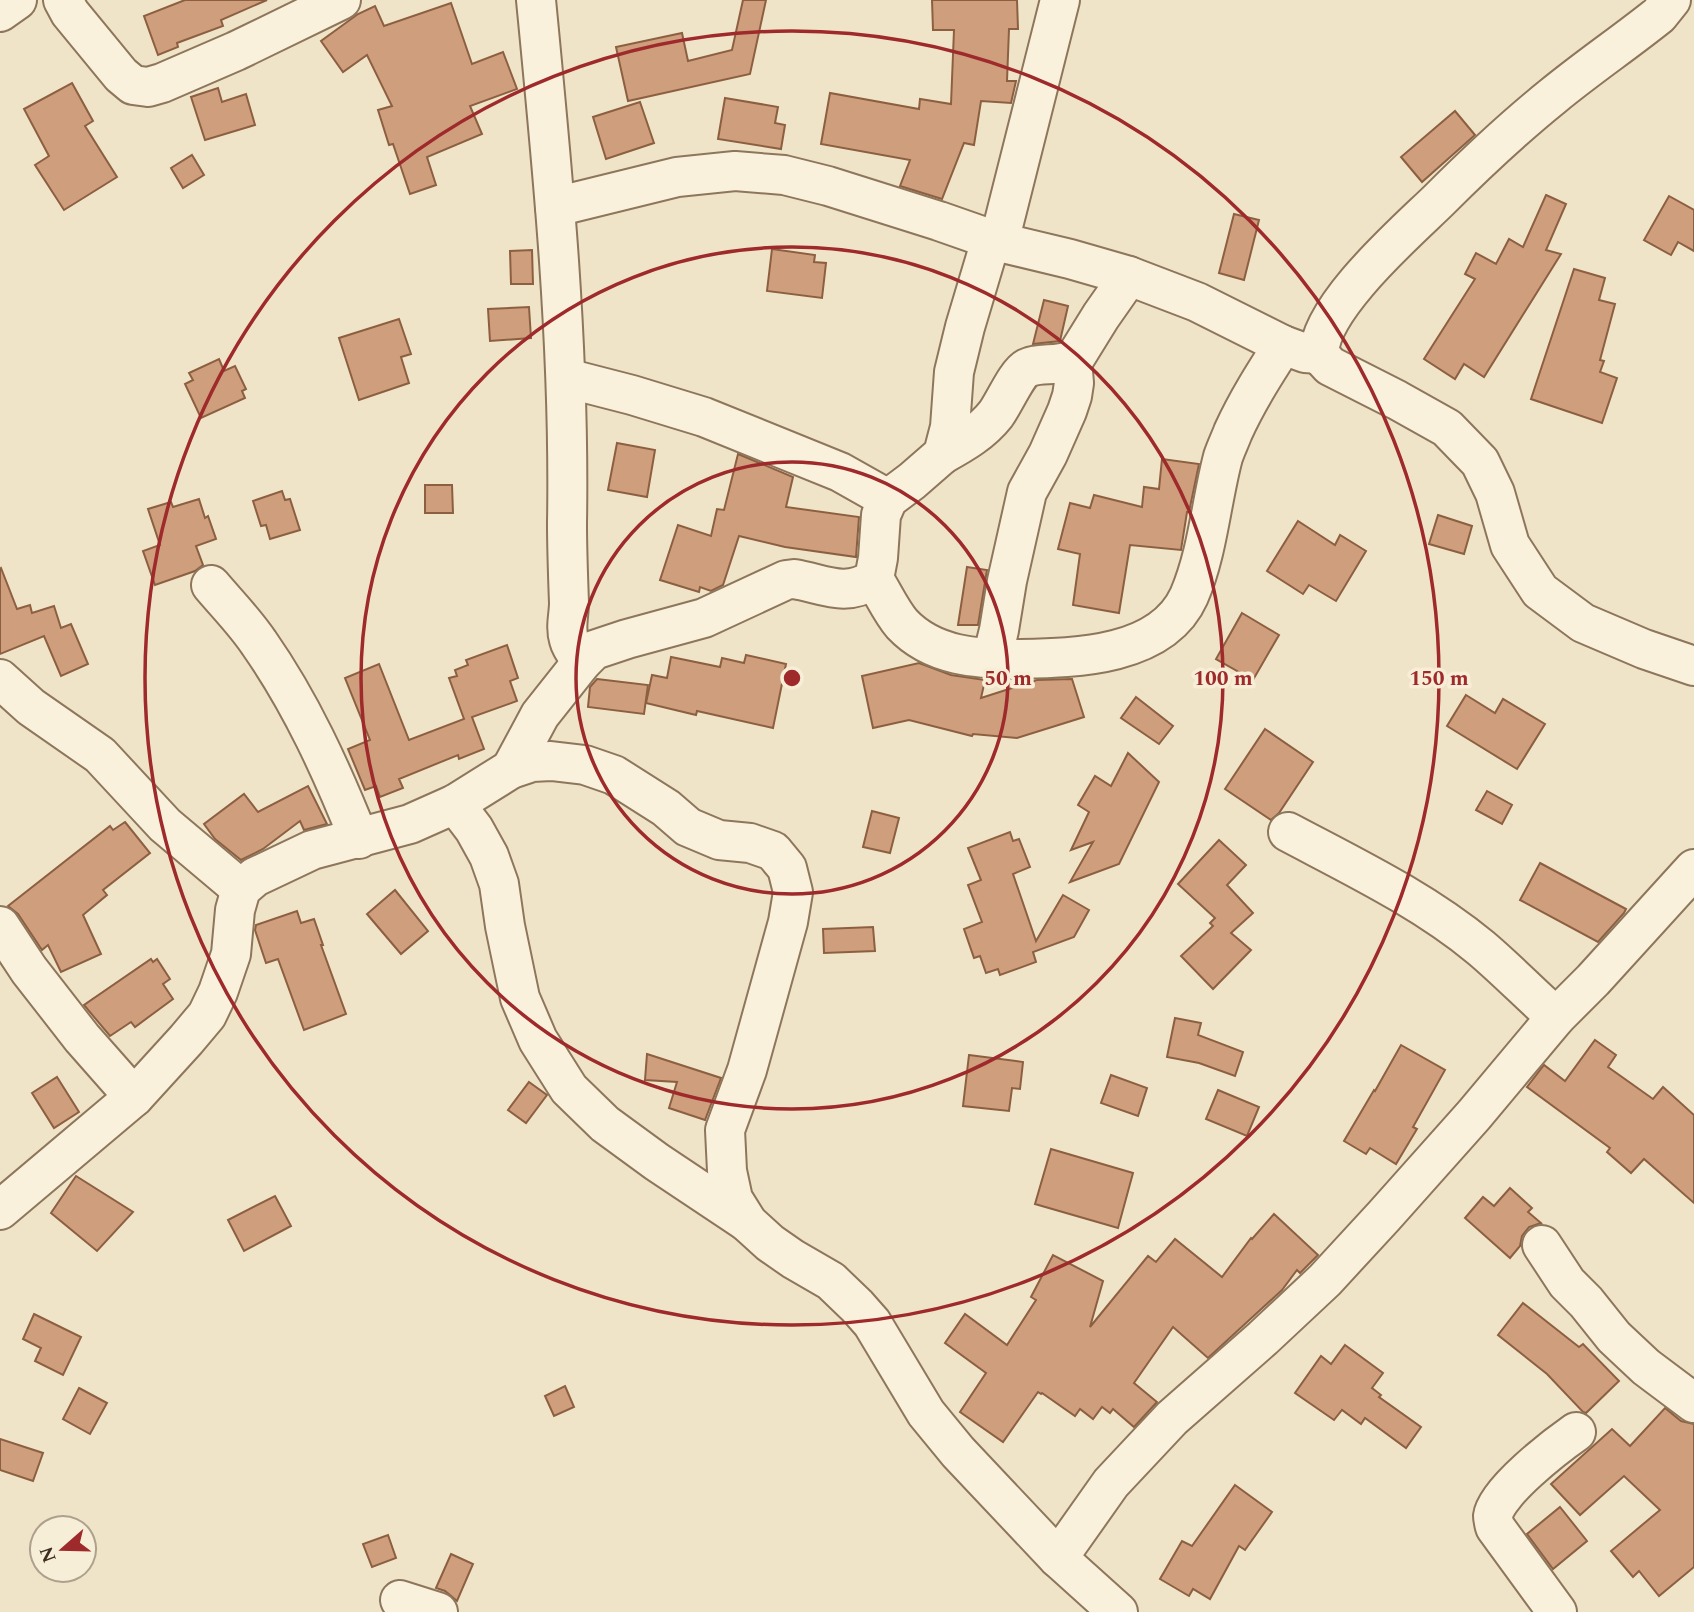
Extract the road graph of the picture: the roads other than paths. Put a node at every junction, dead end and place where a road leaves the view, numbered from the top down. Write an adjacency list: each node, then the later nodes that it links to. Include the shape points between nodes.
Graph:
1 (18, 0): 7 (street)
2 (63, 0): 3 (street, via 121,75 133,85 148,87)
3 (341, 0)
4 (536, 0): 8 (street)
5 (1060, 0): 9 (street)
6 (1671, 0): 11 (street, via 1659,15 1501,140 1374,262 1336,311 1322,340)
7 (0, 12)
8 (555, 207): 9 (street, via 677,177 735,171 784,175 828,186); 13 (street)
9 (995, 241): 10 (street); 14 (street, via 954,372)
10 (1129, 276): 11 (street); 12 (street)
11 (1301, 350): 18 (street, via 1245,405 1224,454 1201,561 1188,597 1173,619 1146,639 1115,650 1069,658); 20 (street, via 1447,428 1480,462 1495,493 1510,545 1540,591 1583,623)
12 (1072, 360): 14 (street, via 1026,368 983,428); 18 (street, via 1068,411 1027,492)
13 (566, 379): 15 (street, via 704,416 840,472); 19 (street, via 567,630 570,646)
14 (943, 454): 15 (street)
15 (888, 499): 16 (street, via 881,515)
16 (874, 579): 18 (street, via 902,623 922,641 953,654); 19 (street, via 862,587 843,590 786,580 704,618 594,650)
17 (211, 585): 25 (street, via 258,641 299,707)
18 (992, 659)
19 (582, 662): 22 (street, via 540,715)
20 (1694, 666)
21 (0, 679): 27 (street, via 100,755 165,825)
22 (512, 769): 23 (street); 32 (street, via 551,761 614,775 688,827 773,851 787,868 793,892 788,922 747,1070 725,1130 733,1199)
23 (455, 804): 25 (street); 32 (street, via 489,856 499,884 520,998 538,1040 569,1089 605,1124)
24 (1288, 832): 29 (street, via 1427,909 1481,948)
25 (359, 839): 27 (street, via 312,850 255,877)
26 (1694, 869): 29 (street)
27 (242, 889): 30 (street, via 231,954 218,992 186,1040)
28 (0, 926): 30 (street, via 82,1038)
29 (1556, 1017): 36 (street, via 1325,1280 1172,1418 1111,1483)
30 (134, 1097): 31 (street)
31 (0, 1210)
32 (748, 1223): 36 (street, via 857,1306 926,1413)
33 (1542, 1245): 34 (street, via 1567,1283 1614,1337)
34 (1694, 1403)
35 (1576, 1432): 40 (street, via 1540,1458 1499,1501 1493,1516 1495,1527)
36 (1058, 1558): 39 (street)
37 (400, 1600): 38 (street)
38 (438, 1612)
39 (1118, 1612)
40 (1558, 1612)

